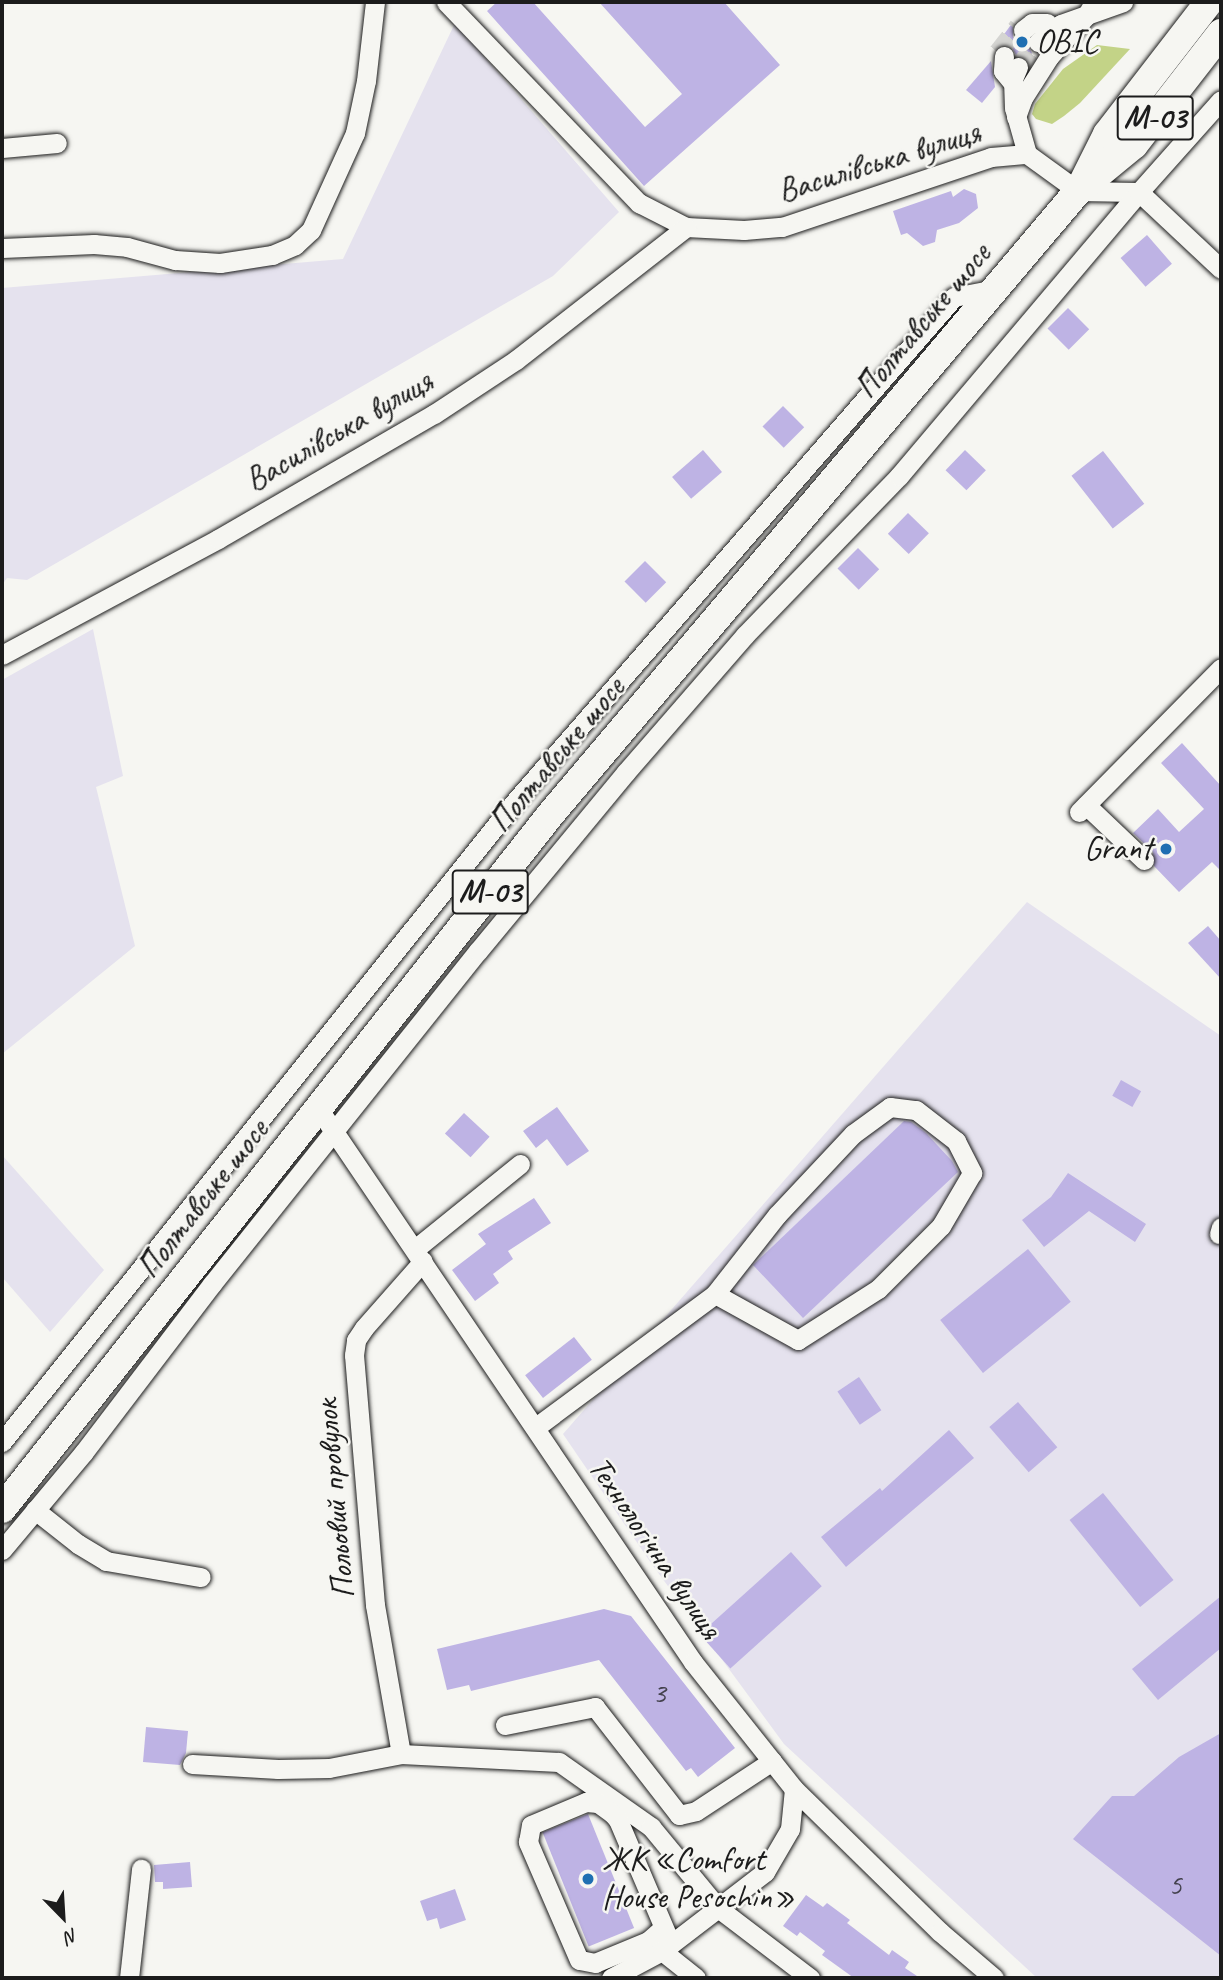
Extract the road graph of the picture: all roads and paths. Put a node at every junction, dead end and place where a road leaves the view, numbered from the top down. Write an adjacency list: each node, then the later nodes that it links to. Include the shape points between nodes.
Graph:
1 (375, 2): 17 (street, via 355,133 311,230 295,245 272,255 219,262 175,260 94,244)
2 (446, 2): 16 (street, Василівська вулиця, via 639,203)
3 (1123, 2): 5 (street)
4 (1209, 2): 14 (highway, М-03, via 1107,134)
5 (1084, 13): 6 (street); 10 (street, via 1049,58)
6 (1031, 30)
7 (1221, 33): 14 (highway, М-03, via 1134,145)
8 (1008, 68): 10 (street)
9 (1221, 100): 15 (street)
10 (1016, 117): 13 (street)
11 (57, 144): 12 (street)
12 (2, 148)
13 (1027, 154): 14 (street, Василівська вулиця); 16 (street, Василівська вулиця, via 991,157 782,227)
14 (1079, 191): 15 (street); 19 (highway, Полтавське шосе / М-03)
15 (1139, 192): 18 (street); 24 (street, via 899,476 745,635 635,761)
16 (686, 226): 20 (street, Василівська вулиця, via 516,360 434,414 218,539)
17 (2, 248)
18 (1221, 269)
19 (996, 289): 23 (highway, Полтавське шосе / М-03, via 550,815); 29 (street, via 954,297 518,798)
20 (2, 655)
21 (1221, 668): 22 (street, via 1083,809)
22 (1143, 860)
23 (318, 1108): 24 (street, Технологічна вулиця); 30 (highway, Полтавське шосе / М-03)
24 (336, 1133): 26 (street, Технологічна вулиця); 31 (street)
25 (520, 1164): 26 (street, Польовий провулок)
26 (419, 1255): 28 (street, Технологічна вулиця); 35 (street, Польовий провулок, via 356,1340 354,1355 375,1605)
27 (715, 1294): 27 (street, via 798,1340 878,1289 941,1226 972,1173 956,1142 916,1110 890,1107 853,1134 786,1205); 28 (street)
28 (536, 1427): 36 (street, Технологічна вулиця, via 693,1662)
29 (2, 1442)
30 (2, 1509)
31 (35, 1510): 32 (street); 33 (street, via 106,1560)
32 (2, 1550)
33 (201, 1577)
34 (505, 1725): 36 (street, via 595,1707 679,1815 696,1811)
35 (401, 1754): 37 (street, via 329,1768); 40 (street, via 559,1762 651,1827)
36 (772, 1761): 38 (street, Технологічна вулиця)
37 (192, 1764)
38 (794, 1789): 40 (street, via 790,1829 765,1872); 46 (street, Технологічна вулиця, via 940,1932)
39 (141, 1869): 42 (street)
40 (718, 1908): 41 (street); 45 (street)
41 (665, 1941): 41 (street, via 648,1941 595,1963 579,1960 528,1842 531,1825 586,1802 608,1809 618,1820); 43 (street); 44 (street)
42 (129, 1978)
43 (611, 1978)
44 (696, 1978)
45 (810, 1978)
46 (995, 1978)

